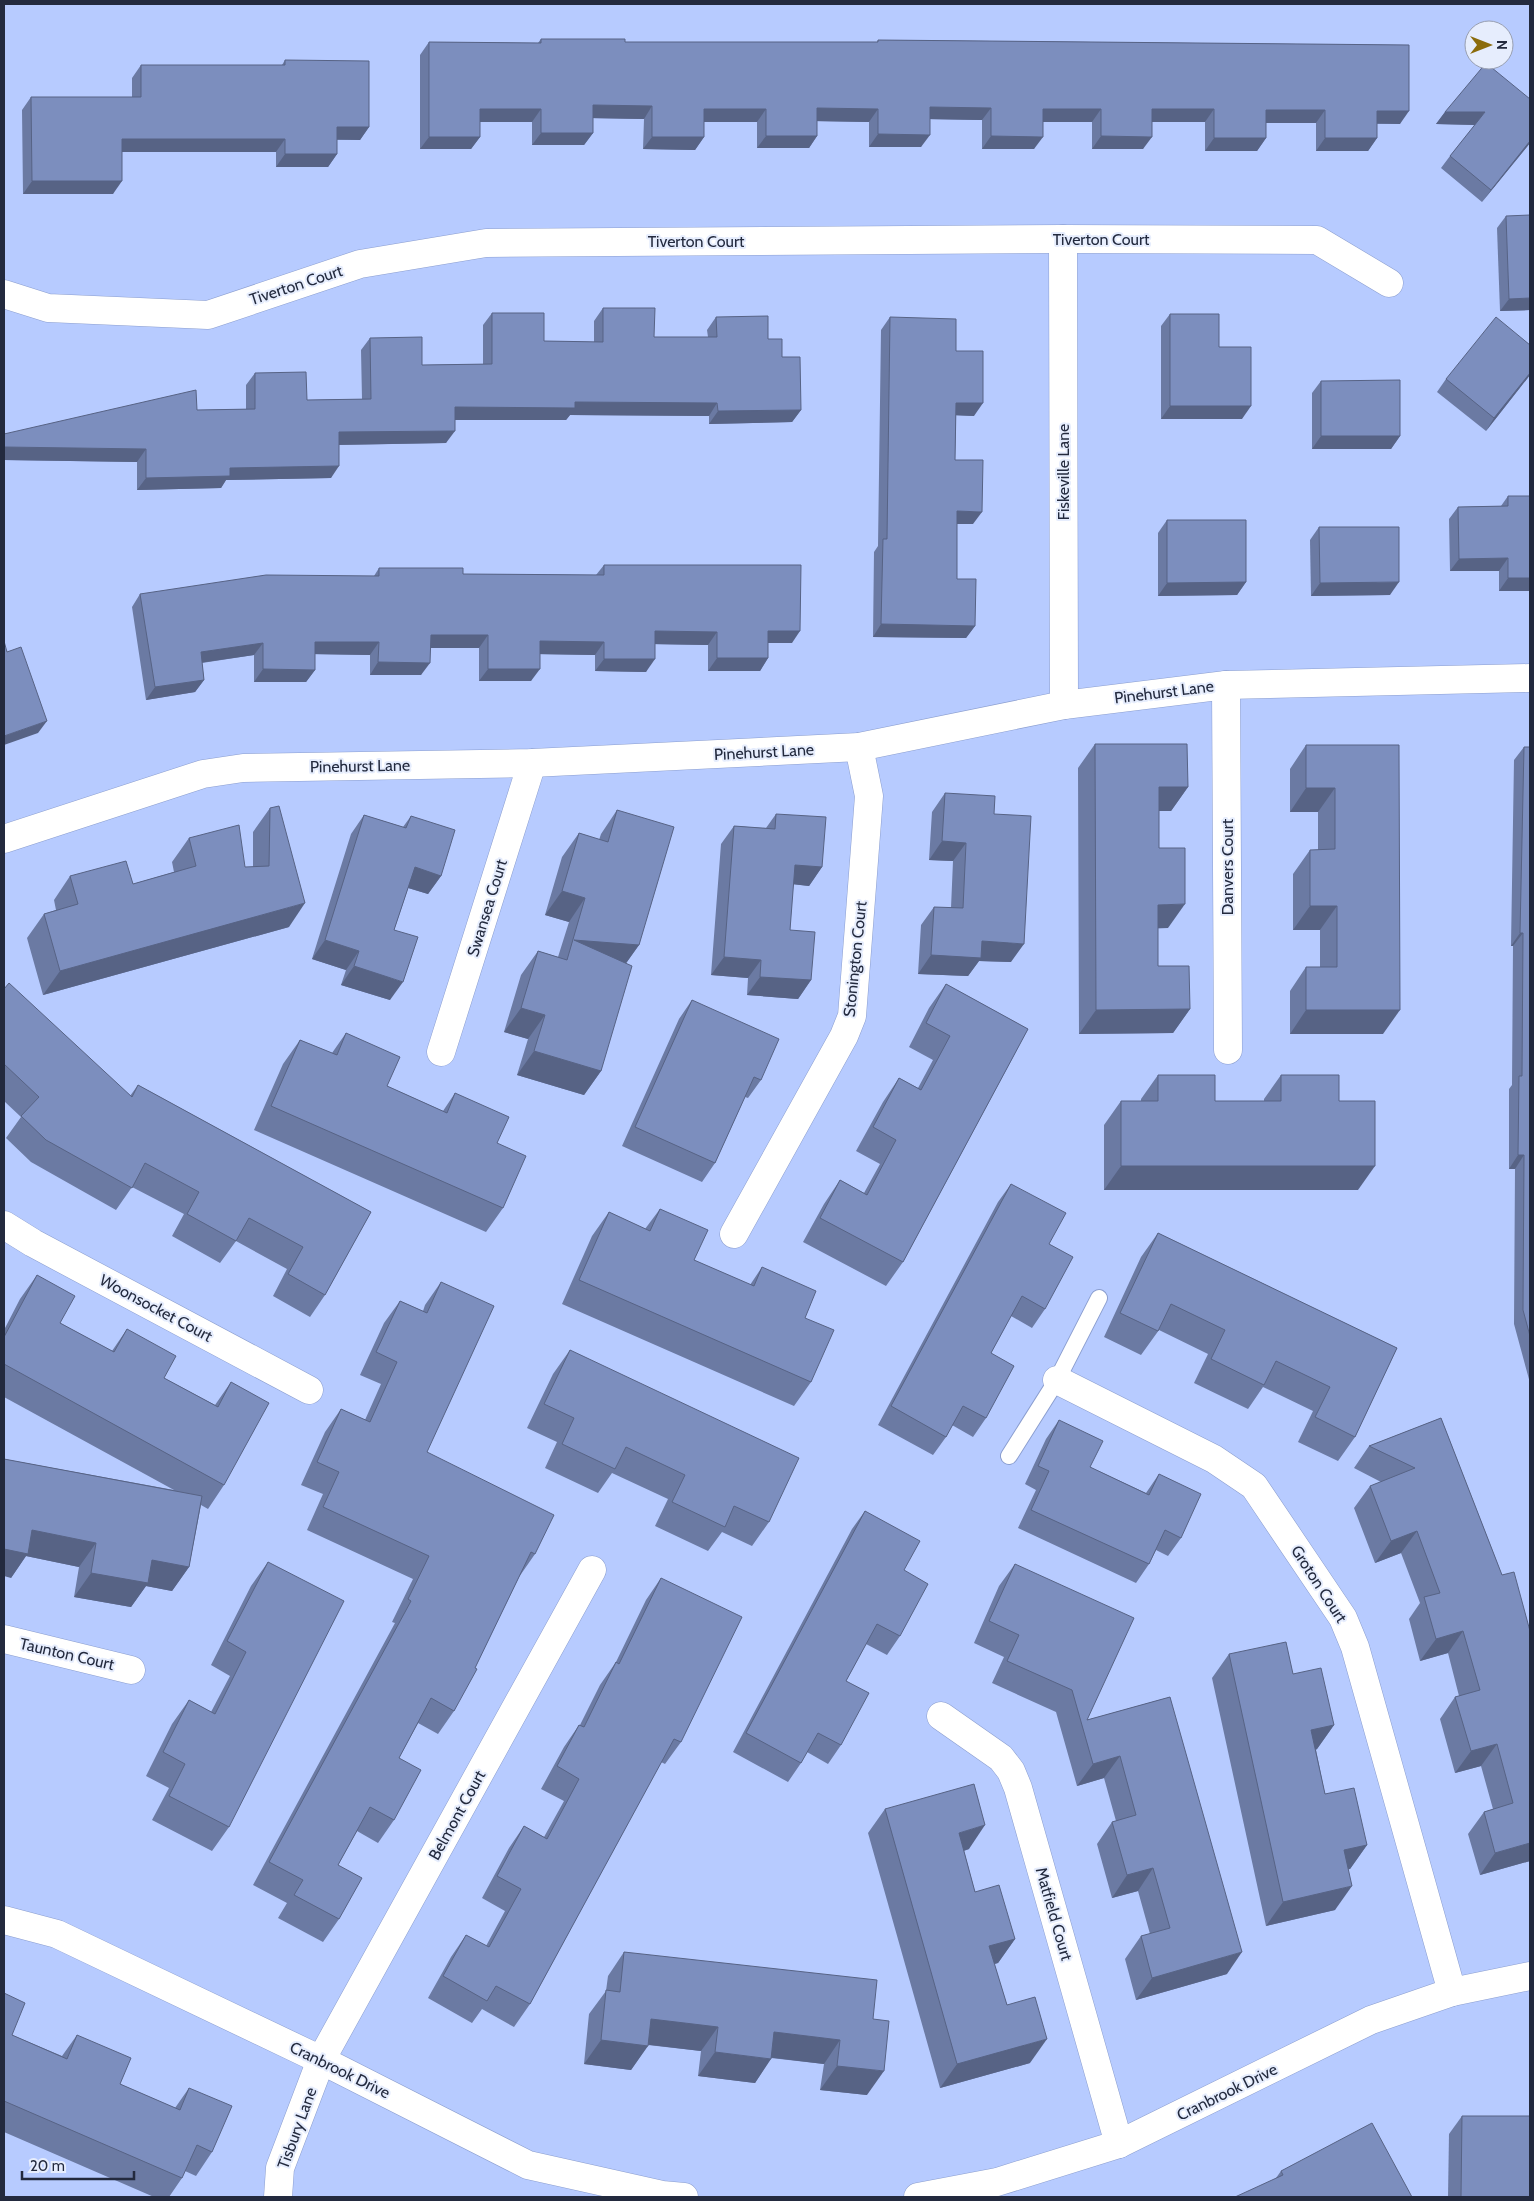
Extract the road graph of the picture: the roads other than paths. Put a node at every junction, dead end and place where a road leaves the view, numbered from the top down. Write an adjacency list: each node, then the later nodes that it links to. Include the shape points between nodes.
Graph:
1 (1063, 239): 2 (street, Tiverton Court, via 1317,240); 3 (street, Tiverton Court, via 486,243 360,264 208,315 48,308); 6 (street, Fiskeville Lane)
2 (1389, 283)
3 (4, 294)
4 (1530, 678): 5 (street, Pinehurst Lane)
5 (1226, 685): 6 (street, Pinehurst Lane); 10 (street, Danvers Court)
6 (1064, 705): 7 (street, Pinehurst Lane)
7 (859, 747): 8 (street, Pinehurst Lane); 13 (street, Stonington Court, via 870,796 852,1016)
8 (532, 763): 9 (street, Pinehurst Lane, via 243,768 203,774); 11 (street, Swansea Court)
9 (4, 839)
10 (1228, 1050)
11 (441, 1052)
12 (4, 1225): 16 (street, Woonsocket Court)
13 (734, 1234)
14 (1099, 1298): 15 (lane)
15 (1057, 1380): 17 (lane); 24 (street, Groton Court, via 1214,1459 1254,1486 1343,1618 1355,1647)
16 (309, 1390)
17 (1010, 1456)
18 (592, 1570): 25 (street, Belmont Court)
19 (4, 1639): 20 (street, Taunton Court)
20 (131, 1670)
21 (941, 1716): 26 (street, Matfield Court, via 1001,1758 1011,1771)
22 (4, 1920): 25 (street, Cranbrook Drive, via 57,1934)
23 (1530, 1976): 24 (street, Cranbrook Drive)
24 (1452, 1992): 26 (street, Cranbrook Drive, via 1371,2020)
25 (321, 2060): 27 (street, Tisbury Lane, via 280,2168); 28 (street, Cranbrook Drive, via 528,2165)
26 (1119, 2144): 29 (street, Cranbrook Drive, via 997,2182)
27 (278, 2197)
28 (684, 2197)
29 (918, 2197)

